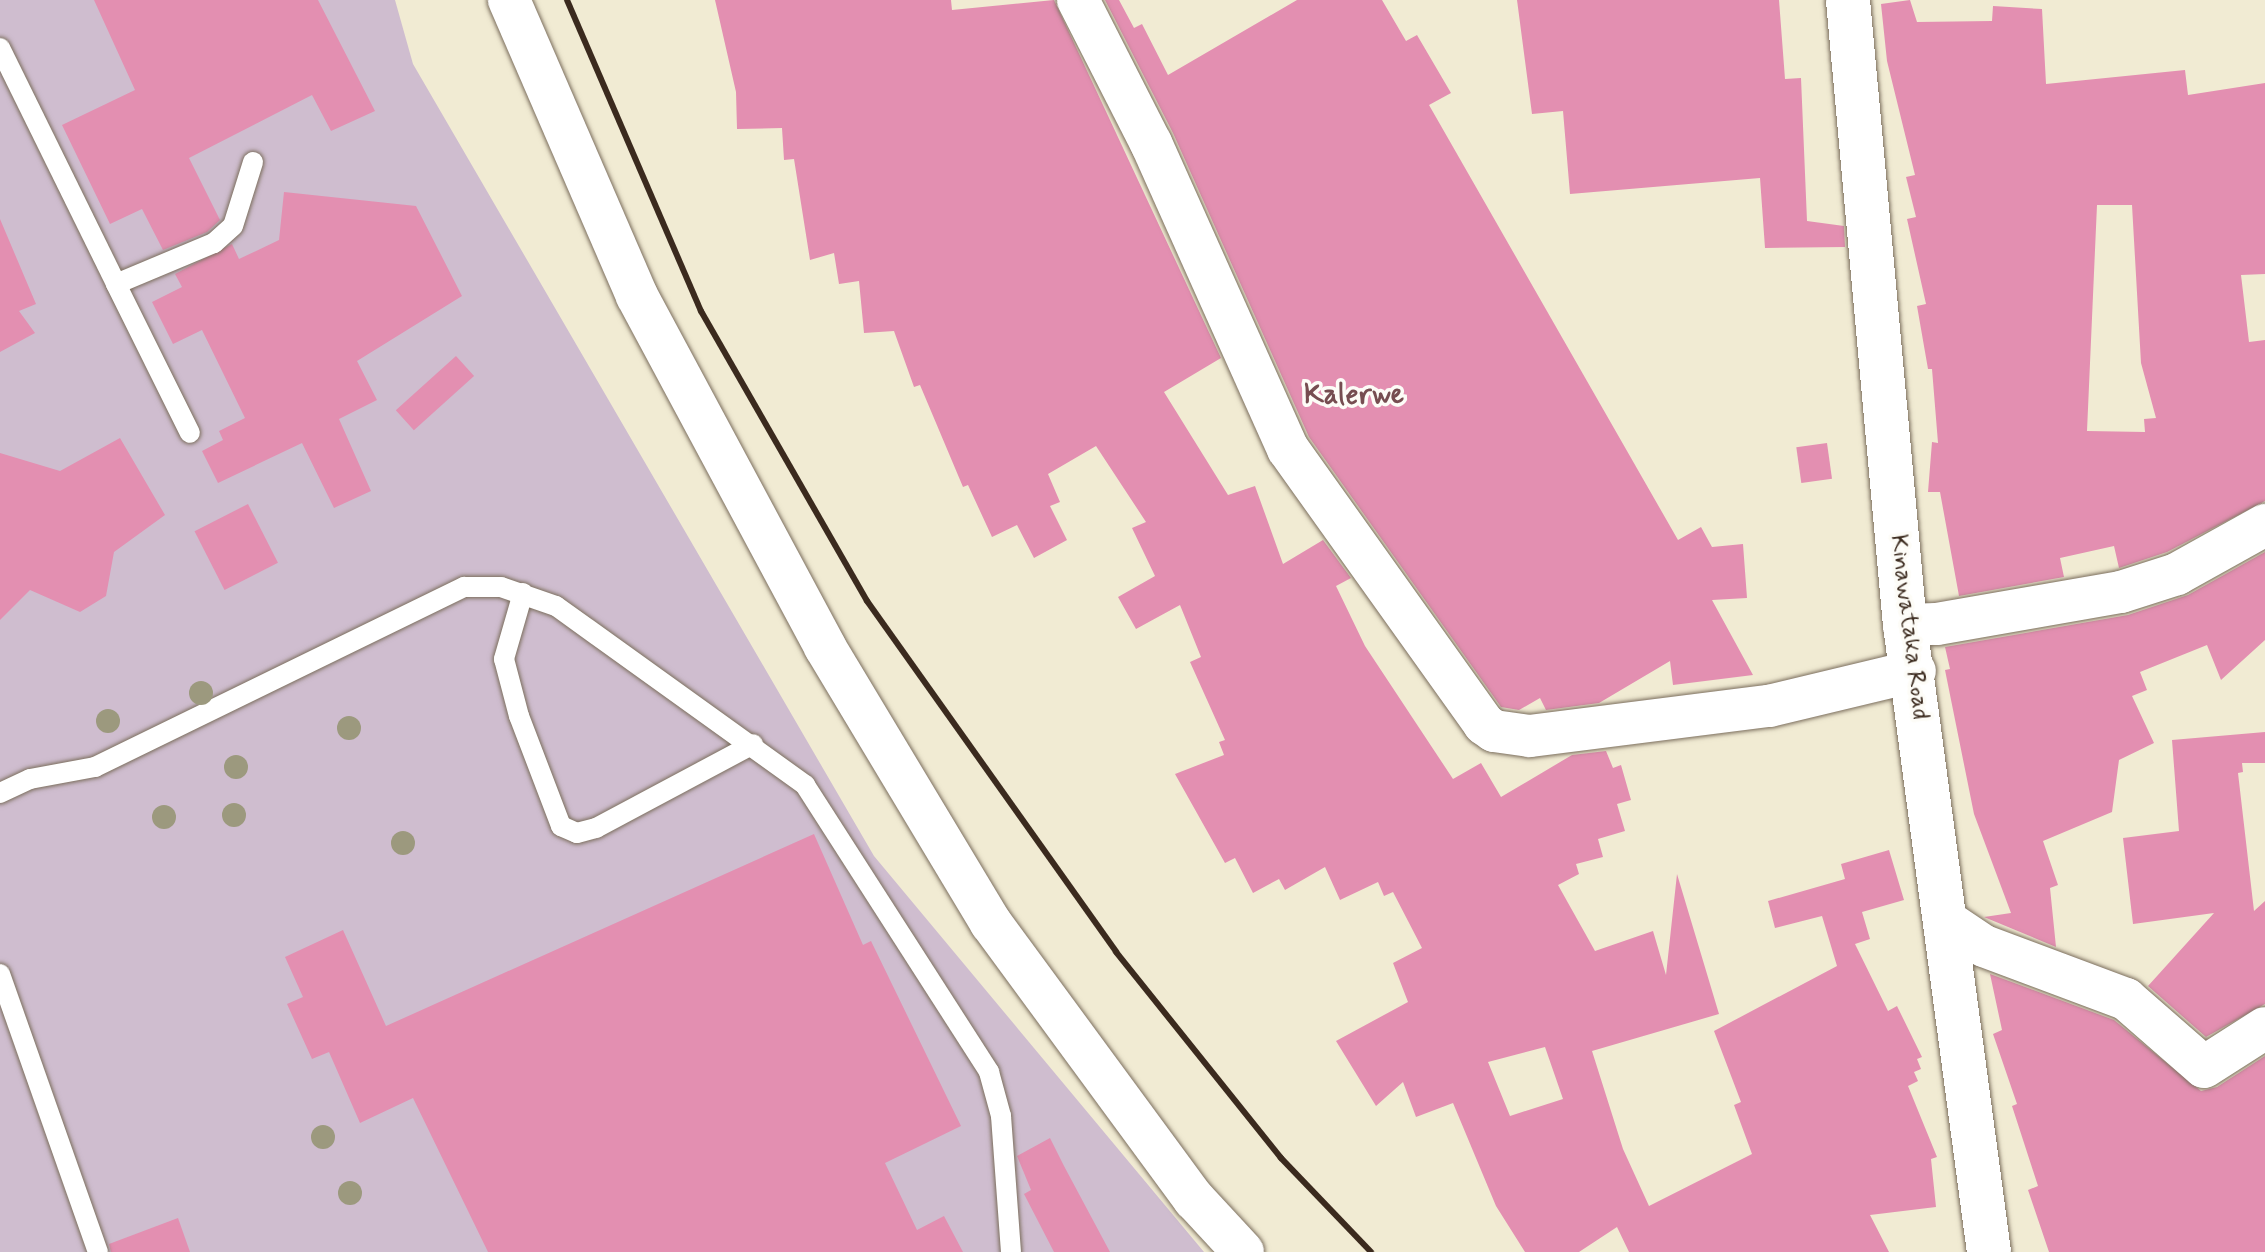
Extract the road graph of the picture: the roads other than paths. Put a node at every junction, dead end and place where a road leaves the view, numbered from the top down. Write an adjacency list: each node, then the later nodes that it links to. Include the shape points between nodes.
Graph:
1 (509, 0): 19 (street, via 637,296 825,647 991,923 1194,1199)
2 (1078, 0): 11 (street, via 1151,143 1288,449 1484,724 1510,734 1545,735 1769,706)
3 (1848, 0): 10 (street, Kinawataka Road)
4 (0, 48): 6 (lane)
5 (253, 162): 6 (lane, via 233,226 214,243)
6 (116, 284): 7 (lane)
7 (190, 433)
8 (2265, 525): 10 (street, via 2177,574 2121,592)
9 (523, 593): 12 (lane, via 556,606 676,697); 12 (lane, via 504,659 519,716 561,826 577,833 596,828); 13 (lane, via 464,587 95,767 30,779)
10 (1905, 625): 11 (street, Kinawataka Road)
11 (1915, 671): 14 (street, Kinawataka Road)
12 (753, 744): 18 (lane, via 805,785 989,1072 1001,1116)
13 (0, 793)
14 (1948, 922): 16 (street, via 1984,946 2126,999 2204,1067); 20 (street, Kinawataka Road)
15 (0, 974): 17 (lane)
16 (2265, 1028)
17 (98, 1252)
18 (1011, 1252)
19 (1243, 1252)
20 (1989, 1252)

